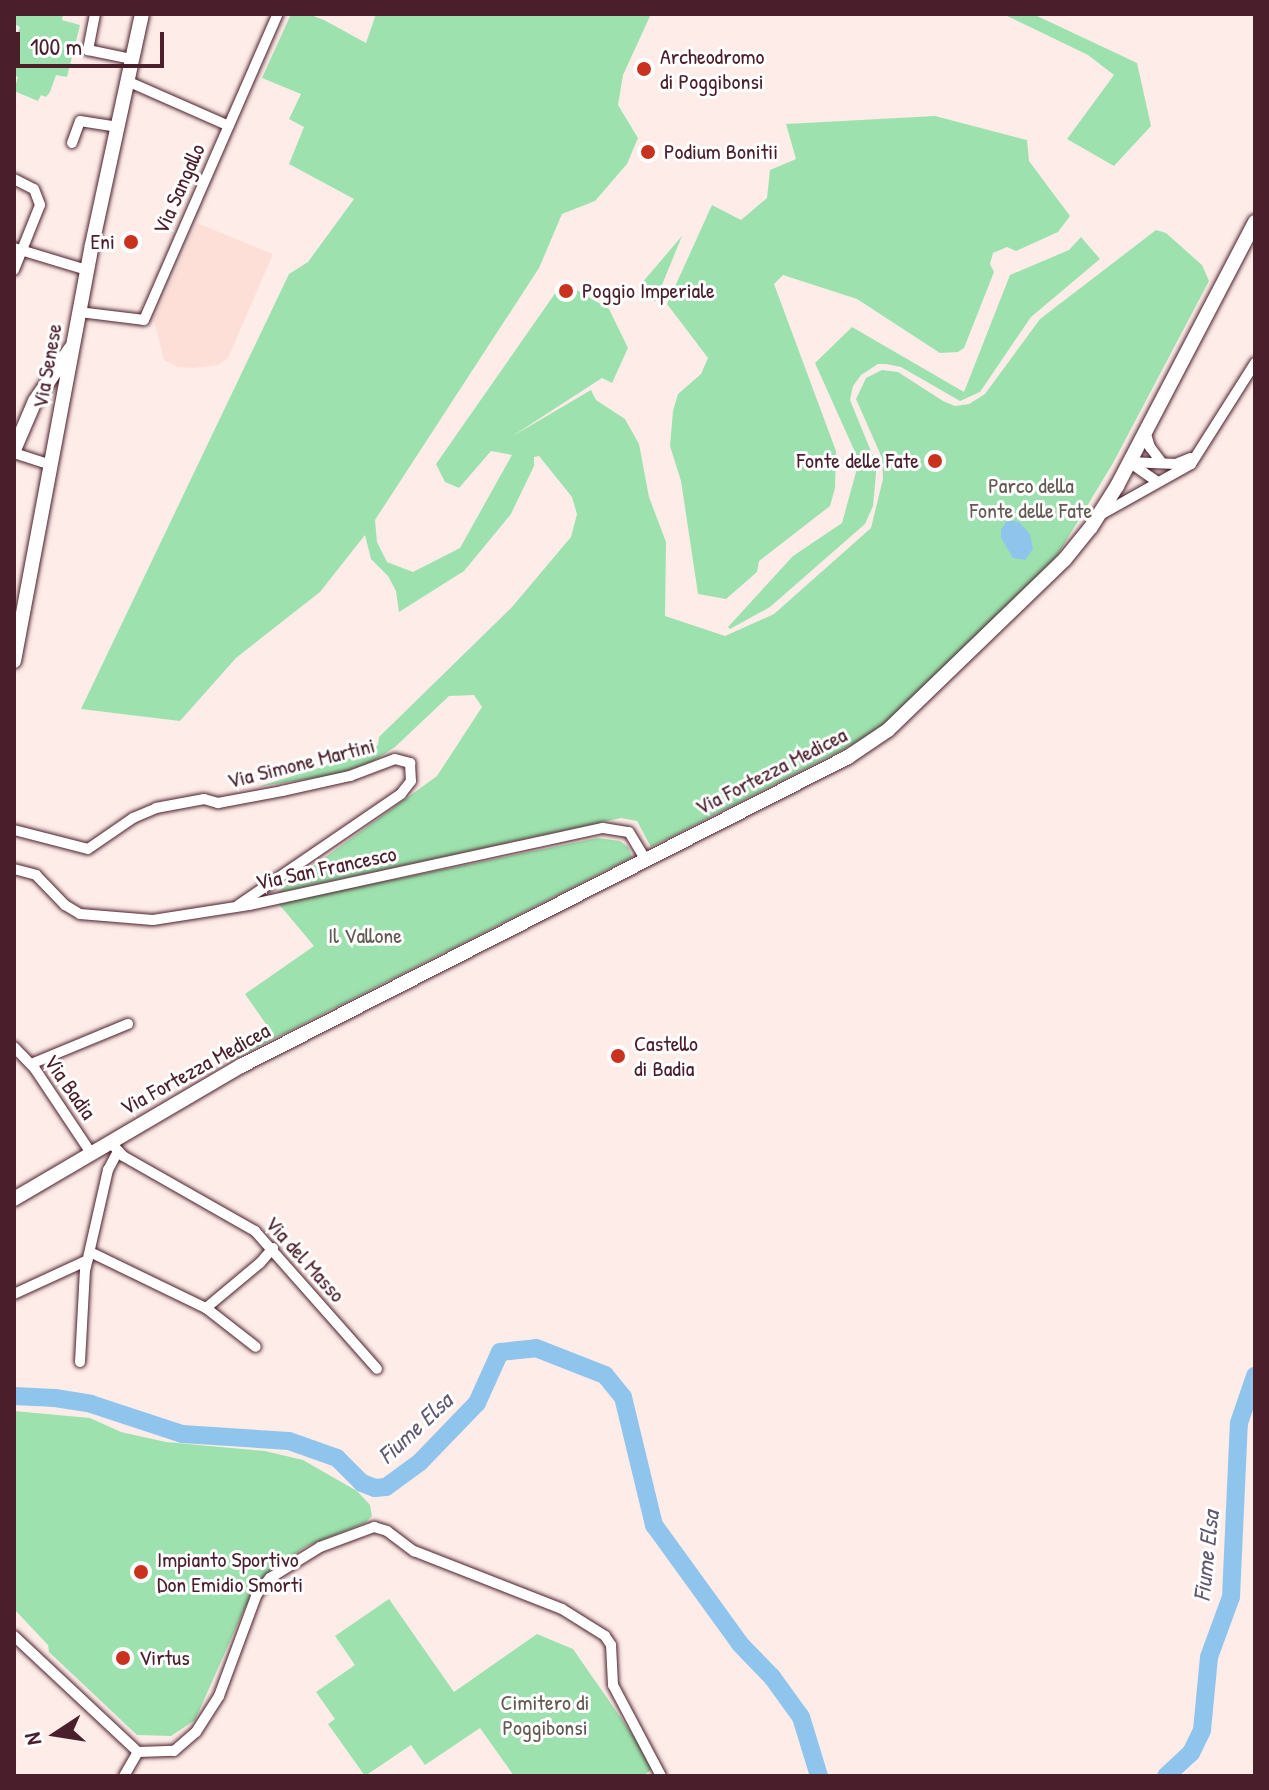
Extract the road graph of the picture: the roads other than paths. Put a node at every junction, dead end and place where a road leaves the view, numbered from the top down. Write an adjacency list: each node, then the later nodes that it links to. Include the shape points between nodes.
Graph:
1 (95, 14): 4 (street, via 88,50)
2 (142, 14): 4 (main road, Via Senese)
3 (278, 14): 6 (street, Via Sangallo)
4 (132, 59): 5 (main road, Via Senese)
5 (127, 81): 6 (street); 7 (main road, Via Senese)
6 (229, 126): 14 (street, Via Sangallo, via 144,320)
7 (117, 127): 8 (street, via 80,121); 13 (main road, Via Senese)
8 (72, 143)
9 (14, 179): 11 (street, via 34,189 40,205)
10 (1255, 222): 19 (main road, Via Fortezza Medicea)
11 (18, 250): 12 (street); 13 (street)
12 (14, 270)
13 (87, 270): 14 (main road, Via Senese)
14 (79, 312): 15 (main road, Via Senese)
15 (73, 344): 17 (main road); 18 (main road, Via Senese)
16 (1255, 363): 21 (street)
17 (35, 401): 18 (main road, via 55,388); 20 (main road)
18 (63, 403): 24 (main road, Via Senese)
19 (1145, 431): 22 (main road, Via Fortezza Medicea); 23 (street)
20 (14, 451): 24 (street)
21 (1199, 453): 23 (street, via 1183,463); 25 (street, via 1187,467)
22 (1129, 462): 23 (street); 25 (street); 26 (main road, Via Fortezza Medicea)
23 (1162, 463)
24 (51, 465): 27 (main road, Via Senese)
25 (1156, 481): 26 (street)
26 (1100, 515): 29 (main road, Via Fortezza Medicea, via 1065,559 875,740)
27 (14, 661)
28 (14, 830): 31 (street, Via Simone Martini, via 88,849 140,814 204,799 218,803 282,791 350,776 395,759 411,765 411,781 401,794)
29 (645, 859): 31 (street, Via San Francesco, via 633,836 621,829 599,829); 35 (main road, Via Fortezza Medicea, via 249,1062)
30 (14, 869): 31 (street, Via San Francesco, via 36,875 65,905 85,915 153,920)
31 (233, 908)
32 (128, 1024): 34 (street)
33 (14, 1047): 34 (street, Via Badia)
34 (31, 1064): 36 (street, Via Badia)
35 (114, 1148): 36 (main road, Via Fortezza Medicea); 38 (street, Via del Masso, via 236,1217); 39 (street)
36 (91, 1153): 37 (main road, Via Fortezza Medicea)
37 (14, 1199)
38 (273, 1248): 41 (street); 44 (street, Via del Masso)
39 (89, 1256): 40 (street); 41 (street); 43 (street)
40 (14, 1294)
41 (206, 1308): 42 (street)
42 (256, 1347)
43 (80, 1362)
44 (377, 1369)
45 (14, 1636): 47 (street)
46 (14, 1647): 47 (street)
47 (30, 1650): 48 (street)
48 (138, 1752): 49 (street); 50 (street, via 170,1752 196,1732 219,1696 266,1582 309,1552 370,1527 384,1529 414,1551 507,1585 591,1625 610,1643 616,1691)
49 (124, 1776)
50 (661, 1776)

